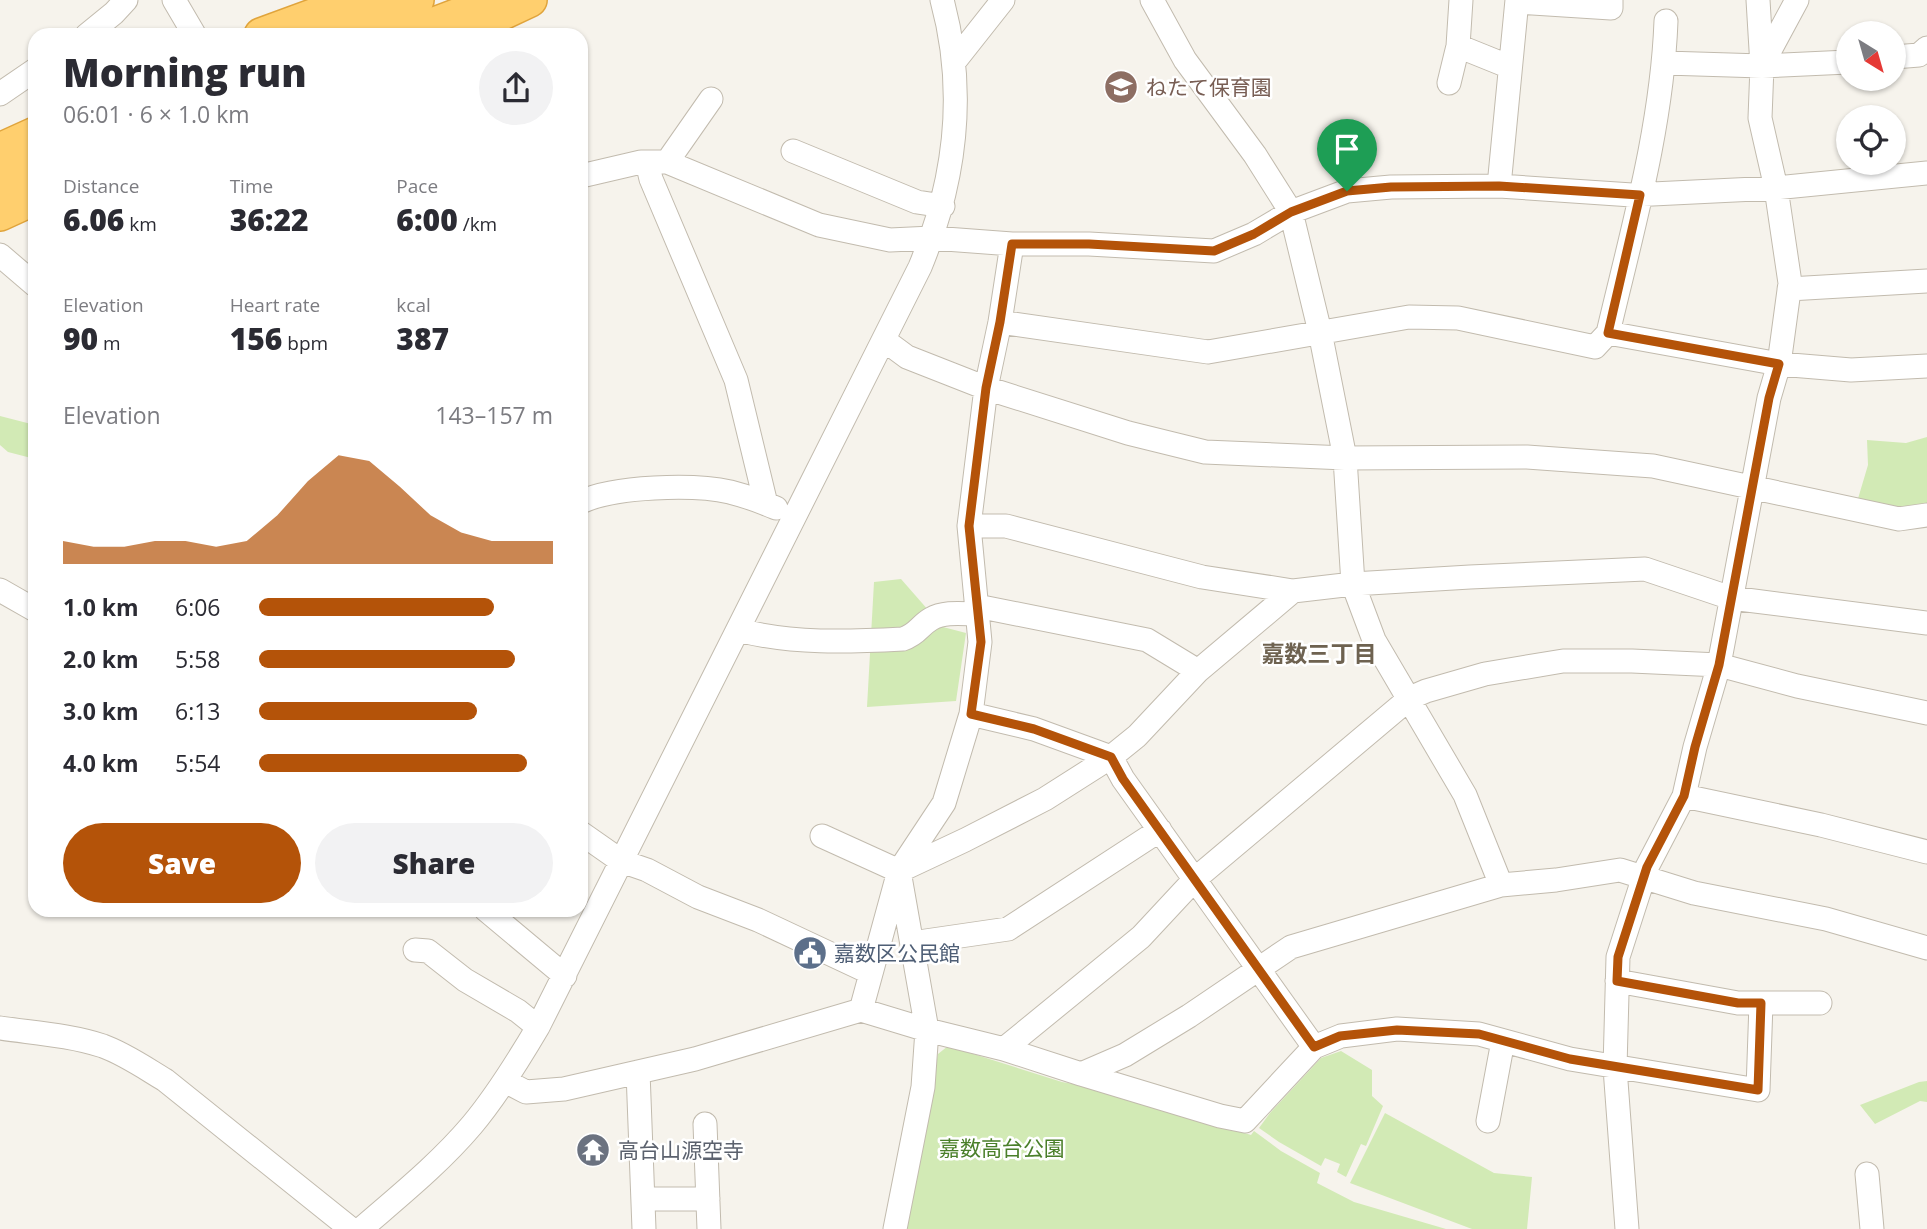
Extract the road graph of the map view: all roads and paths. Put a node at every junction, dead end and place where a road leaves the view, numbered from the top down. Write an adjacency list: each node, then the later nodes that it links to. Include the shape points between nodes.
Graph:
1 (126, 0): 16 (street)
2 (174, 0): 17 (street)
3 (356, 0): 18 (highway)
4 (417, 0): 19 (highway)
5 (498, 0): 20 (highway)
6 (530, 0): 21 (highway)
7 (942, 0): 25 (street)
8 (1003, 0): 25 (street)
9 (1152, 0): 47 (street, via 1185,60)
10 (1461, 0): 22 (street)
11 (1611, 0): 14 (street, via 1611,8)
12 (1758, 0): 28 (street)
13 (1797, 0): 28 (street)
14 (1517, 1): 29 (street)
15 (1667, 22): 26 (street)
16 (96, 28)
17 (190, 28)
18 (280, 28)
19 (346, 28)
20 (424, 28)
21 (469, 28)
22 (1458, 46): 29 (street); 31 (street)
23 (1927, 48): 24 (street, via 1919,55)
24 (1906, 56)
25 (954, 62): 46 (street, via 954,149)
26 (1665, 63): 28 (street); 44 (street)
27 (1836, 63): 28 (street)
28 (1762, 66): 43 (street, via 1760,118)
29 (1510, 67): 42 (street)
30 (28, 75): 32 (street)
31 (1449, 83)
32 (0, 94)
33 (711, 99): 37 (street)
34 (28, 137): 35 (highway)
35 (0, 150)
36 (793, 151): 46 (street, via 917,202)
37 (657, 162): 40 (street); 50 (street, via 819,225 890,240); 67 (street, via 651,179 736,380)
38 (28, 166): 41 (highway)
39 (1927, 173): 43 (street)
40 (588, 175)
41 (0, 180)
42 (1499, 186): 44 (street); 47 (street, via 1347,191)
43 (1776, 188): 44 (street); 56 (street)
44 (1640, 195): 59 (street)
45 (28, 201): 48 (highway)
46 (943, 206): 50 (street)
47 (1291, 212): 52 (street, via 1214,251); 58 (street)
48 (0, 214)
49 (28, 226): 51 (highway)
50 (932, 238): 52 (street); 60 (street)
51 (0, 239)
52 (1012, 244): 57 (street)
53 (0, 255): 54 (street)
54 (28, 279)
55 (1927, 281): 56 (street)
56 (1789, 289): 61 (street)
57 (1000, 322): 58 (street, via 1208,352); 63 (street)
58 (1320, 332): 59 (street, via 1409,317 1458,318 1595,347); 64 (street)
59 (1608, 333): 61 (street)
60 (884, 340): 63 (street, via 906,357); 69 (street)
61 (1779, 364): 62 (street, via 1851,370); 65 (street)
62 (1927, 366)
63 (986, 388): 64 (street, via 1205,452); 70 (street)
64 (1345, 458): 65 (street, via 1527,457 1653,466); 71 (street)
65 (1753, 489): 68 (street, via 1899,519); 74 (street)
66 (588, 499): 67 (street, via 648,489 694,488 730,492)
67 (766, 504): 69 (street)
68 (1927, 515)
69 (797, 516): 78 (street)
70 (969, 526): 73 (street, via 1006,526 1202,577); 76 (street)
71 (1353, 584): 73 (street); 74 (street, via 1645,569); 81 (street, via 1374,640)
72 (0, 590): 75 (street)
73 (1293, 591): 80 (street)
74 (1731, 598): 77 (street); 79 (street)
75 (28, 606)
76 (977, 610): 78 (street, via 944,614 903,639 807,642); 80 (street, via 1147,640); 83 (street, via 981,642)
77 (1927, 623)
78 (738, 630): 90 (street)
79 (1719, 665): 81 (street, via 1563,661 1485,674); 82 (street); 85 (street)
80 (1198, 671): 84 (street, via 1138,736)
81 (1410, 698): 93 (street); 94 (street, via 1465,795)
82 (1927, 713)
83 (971, 714): 84 (street, via 1034,729); 91 (street, via 944,803)
84 (1111, 757): 86 (street); 91 (street, via 1045,799)
85 (1684, 796): 89 (street); 92 (street)
86 (1160, 830): 93 (street); 96 (street, via 1009,929)
87 (822, 836): 91 (street)
88 (588, 838): 90 (street)
89 (1927, 852)
90 (621, 861): 100 (street); 101 (street)
91 (899, 871): 96 (street); 100 (street)
92 (1644, 878): 94 (street, via 1620,870); 97 (street, via 1694,893 1826,919); 102 (street, via 1618,957)
93 (1195, 879): 99 (street); 111 (street, via 1141,937)
94 (1501, 885): 99 (street, via 1291,947)
95 (494, 917): 101 (street)
96 (912, 943): 108 (street)
97 (1927, 948)
98 (415, 950): 106 (street, via 428,951)
99 (1259, 970): 110 (street); 114 (street, via 1125,1055)
100 (871, 973): 105 (street)
101 (565, 976): 106 (street)
102 (1617, 981): 103 (street); 112 (street)
103 (1761, 1003): 104 (street); 112 (street, via 1758,1090)
104 (1820, 1003)
105 (861, 1010): 108 (street); 113 (street)
106 (538, 1027): 115 (street)
107 (0, 1028): 121 (street, via 76,1038 136,1062 165,1080)
108 (927, 1030): 111 (street); 125 (street, via 923,1087)
109 (1503, 1041): 110 (street, via 1479,1034 1397,1030 1340,1036); 112 (street); 116 (street)
110 (1314, 1047): 114 (street, via 1245,1121)
111 (1004, 1049): 114 (street)
112 (1615, 1068): 126 (street)
113 (638, 1072): 115 (street, via 564,1089 526,1092); 119 (street)
114 (1081, 1074)
115 (505, 1081): 122 (street, via 471,1126)
116 (1488, 1121)
117 (705, 1124): 120 (street)
118 (1867, 1174): 127 (street)
119 (643, 1199): 120 (street); 123 (street)
120 (708, 1199): 124 (street)
121 (351, 1229)
122 (361, 1229)
123 (644, 1229)
124 (709, 1229)
125 (895, 1229)
126 (1627, 1229)
127 (1872, 1229)

